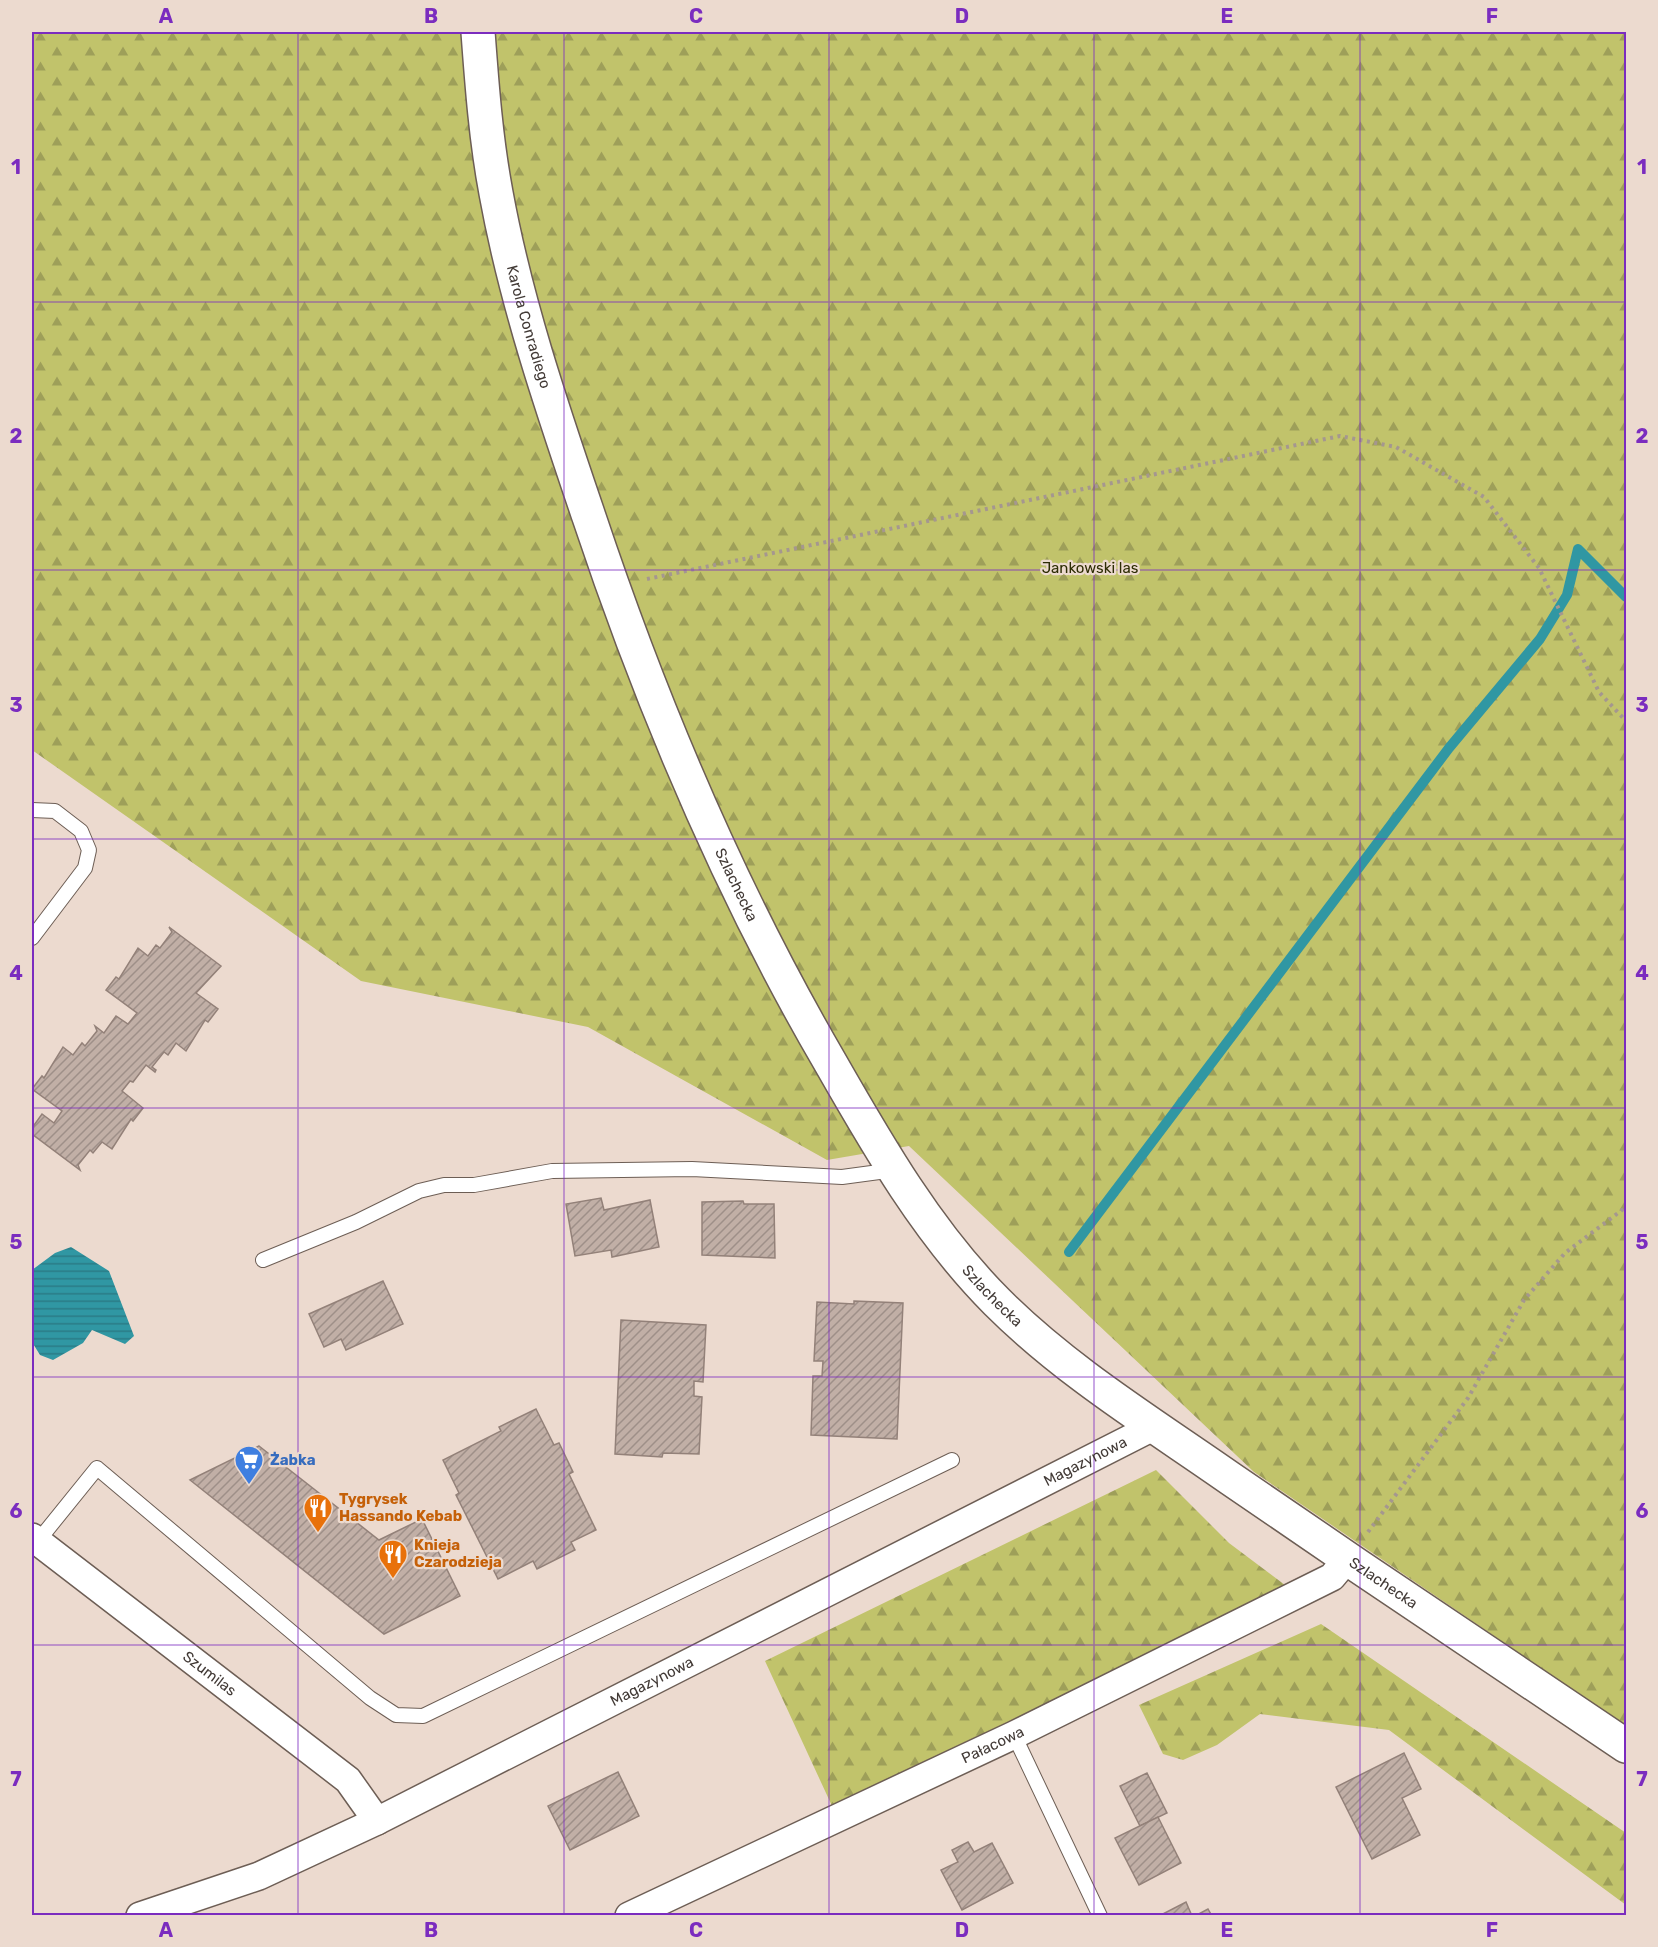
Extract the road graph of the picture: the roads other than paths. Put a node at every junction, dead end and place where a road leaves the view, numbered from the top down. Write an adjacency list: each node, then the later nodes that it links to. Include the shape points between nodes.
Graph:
1 (478, 32): 2 (street, Karola Conradiego, via 486,132 514,270 552,408)
2 (617, 600): 5 (street, Szlachecka, via 712,836 787,989)
3 (32, 810): 4 (lane, via 55,811 81,831 89,850 85,868)
4 (32, 938)
5 (894, 1170): 6 (lane, via 842,1177 692,1169 552,1172 474,1185 444,1185 419,1191 356,1222); 7 (street, Szlachecka, via 952,1251 997,1303 1069,1366)
6 (262, 1260)
7 (1155, 1426): 10 (street, Szlachecka); 13 (street, Magazynowa)
8 (952, 1460): 9 (lane, via 423,1716 396,1715 370,1698 97,1468)
9 (35, 1539): 13 (street, Szumilas, via 348,1780)
10 (1347, 1559): 11 (street, Pałacowa, via 1332,1576); 12 (street, Szlachecka)
11 (1014, 1735): 15 (street, Pałacowa); 16 (lane)
12 (1626, 1746)
13 (377, 1821): 14 (street, Magazynowa, via 259,1876)
14 (140, 1916)
15 (629, 1916)
16 (1100, 1916)

